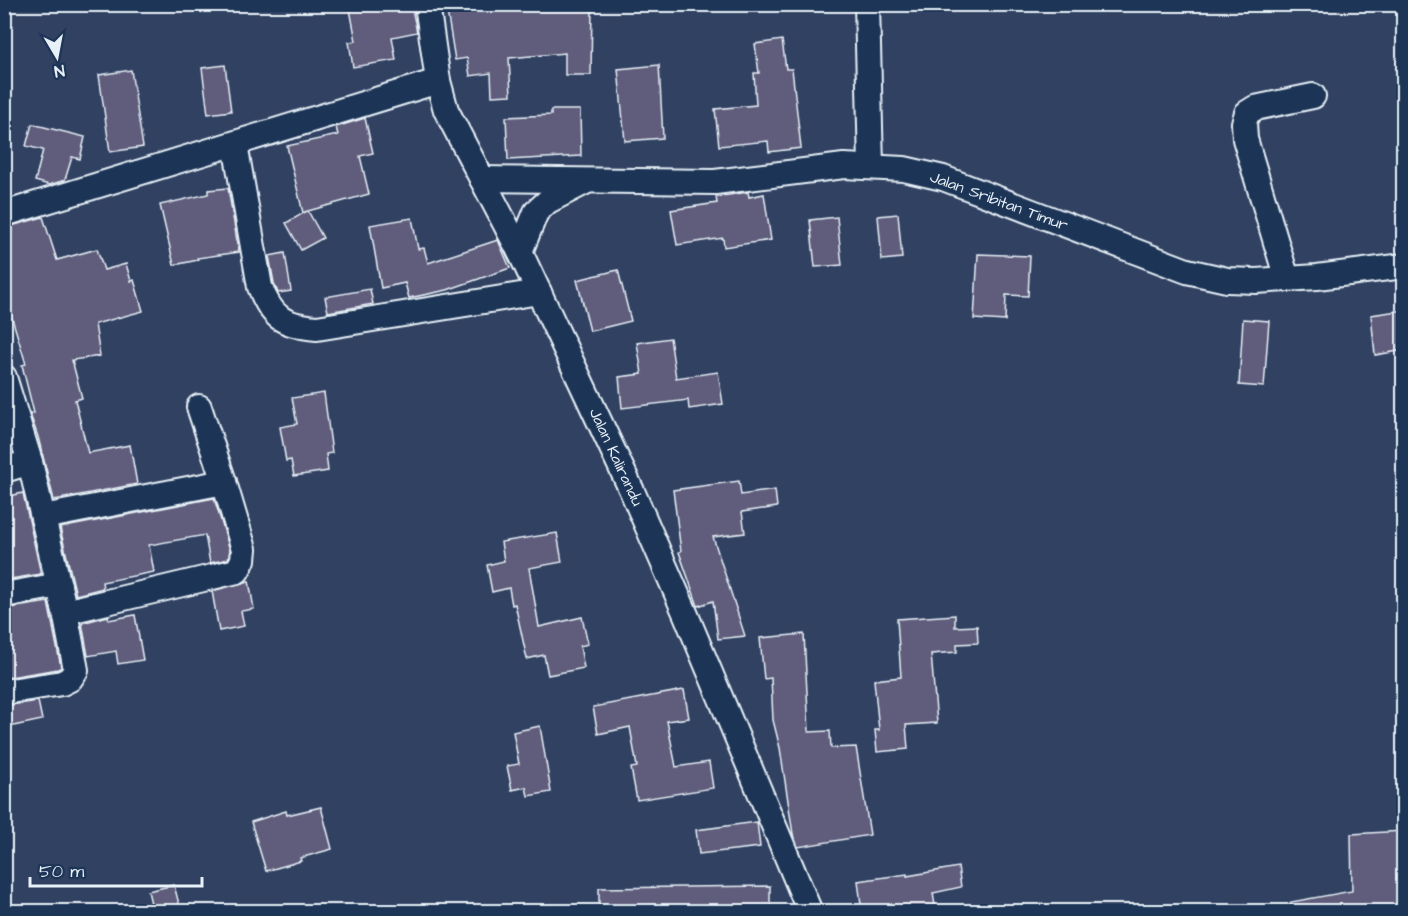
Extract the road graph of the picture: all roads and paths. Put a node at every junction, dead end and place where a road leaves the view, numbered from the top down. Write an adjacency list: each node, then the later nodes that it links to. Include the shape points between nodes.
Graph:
1 (427, 4): 3 (street, Jalan Kalirandu)
2 (867, 4): 6 (street)
3 (438, 81): 5 (street); 7 (street, Jalan Kalirandu, via 446,110)
4 (1313, 96): 12 (street, via 1256,108 1247,113 1245,123 1245,139)
5 (235, 144): 9 (street); 13 (street, via 260,287 279,318 297,326 317,328)
6 (871, 167): 8 (street, Jalan Sribitan Timur, via 844,166 715,182); 12 (street, Jalan Sribitan Timur, via 904,169 943,178 1187,271 1227,280)
7 (482, 179): 8 (street, Jalan Sribitan Timur); 10 (street, Jalan Kalirandu)
8 (587, 181): 10 (street, Jalan Sribitan Timur, via 548,201 536,212)
9 (4, 214)
10 (520, 252): 13 (street, Jalan Kalirandu)
11 (1404, 266): 12 (street, Jalan Sribitan Timur)
12 (1287, 279)
13 (539, 292): 24 (street, Jalan Kalirandu, via 687,615)
14 (5, 380): 16 (street)
15 (199, 407): 18 (street)
16 (30, 462): 17 (street); 19 (street)
17 (4, 470)
18 (224, 482): 19 (street); 22 (street, via 244,549 237,571)
19 (44, 517): 20 (street)
20 (59, 585): 21 (street); 22 (street)
21 (4, 595)
22 (65, 612): 23 (street, via 76,670 70,680)
23 (4, 692)
24 (810, 912)

